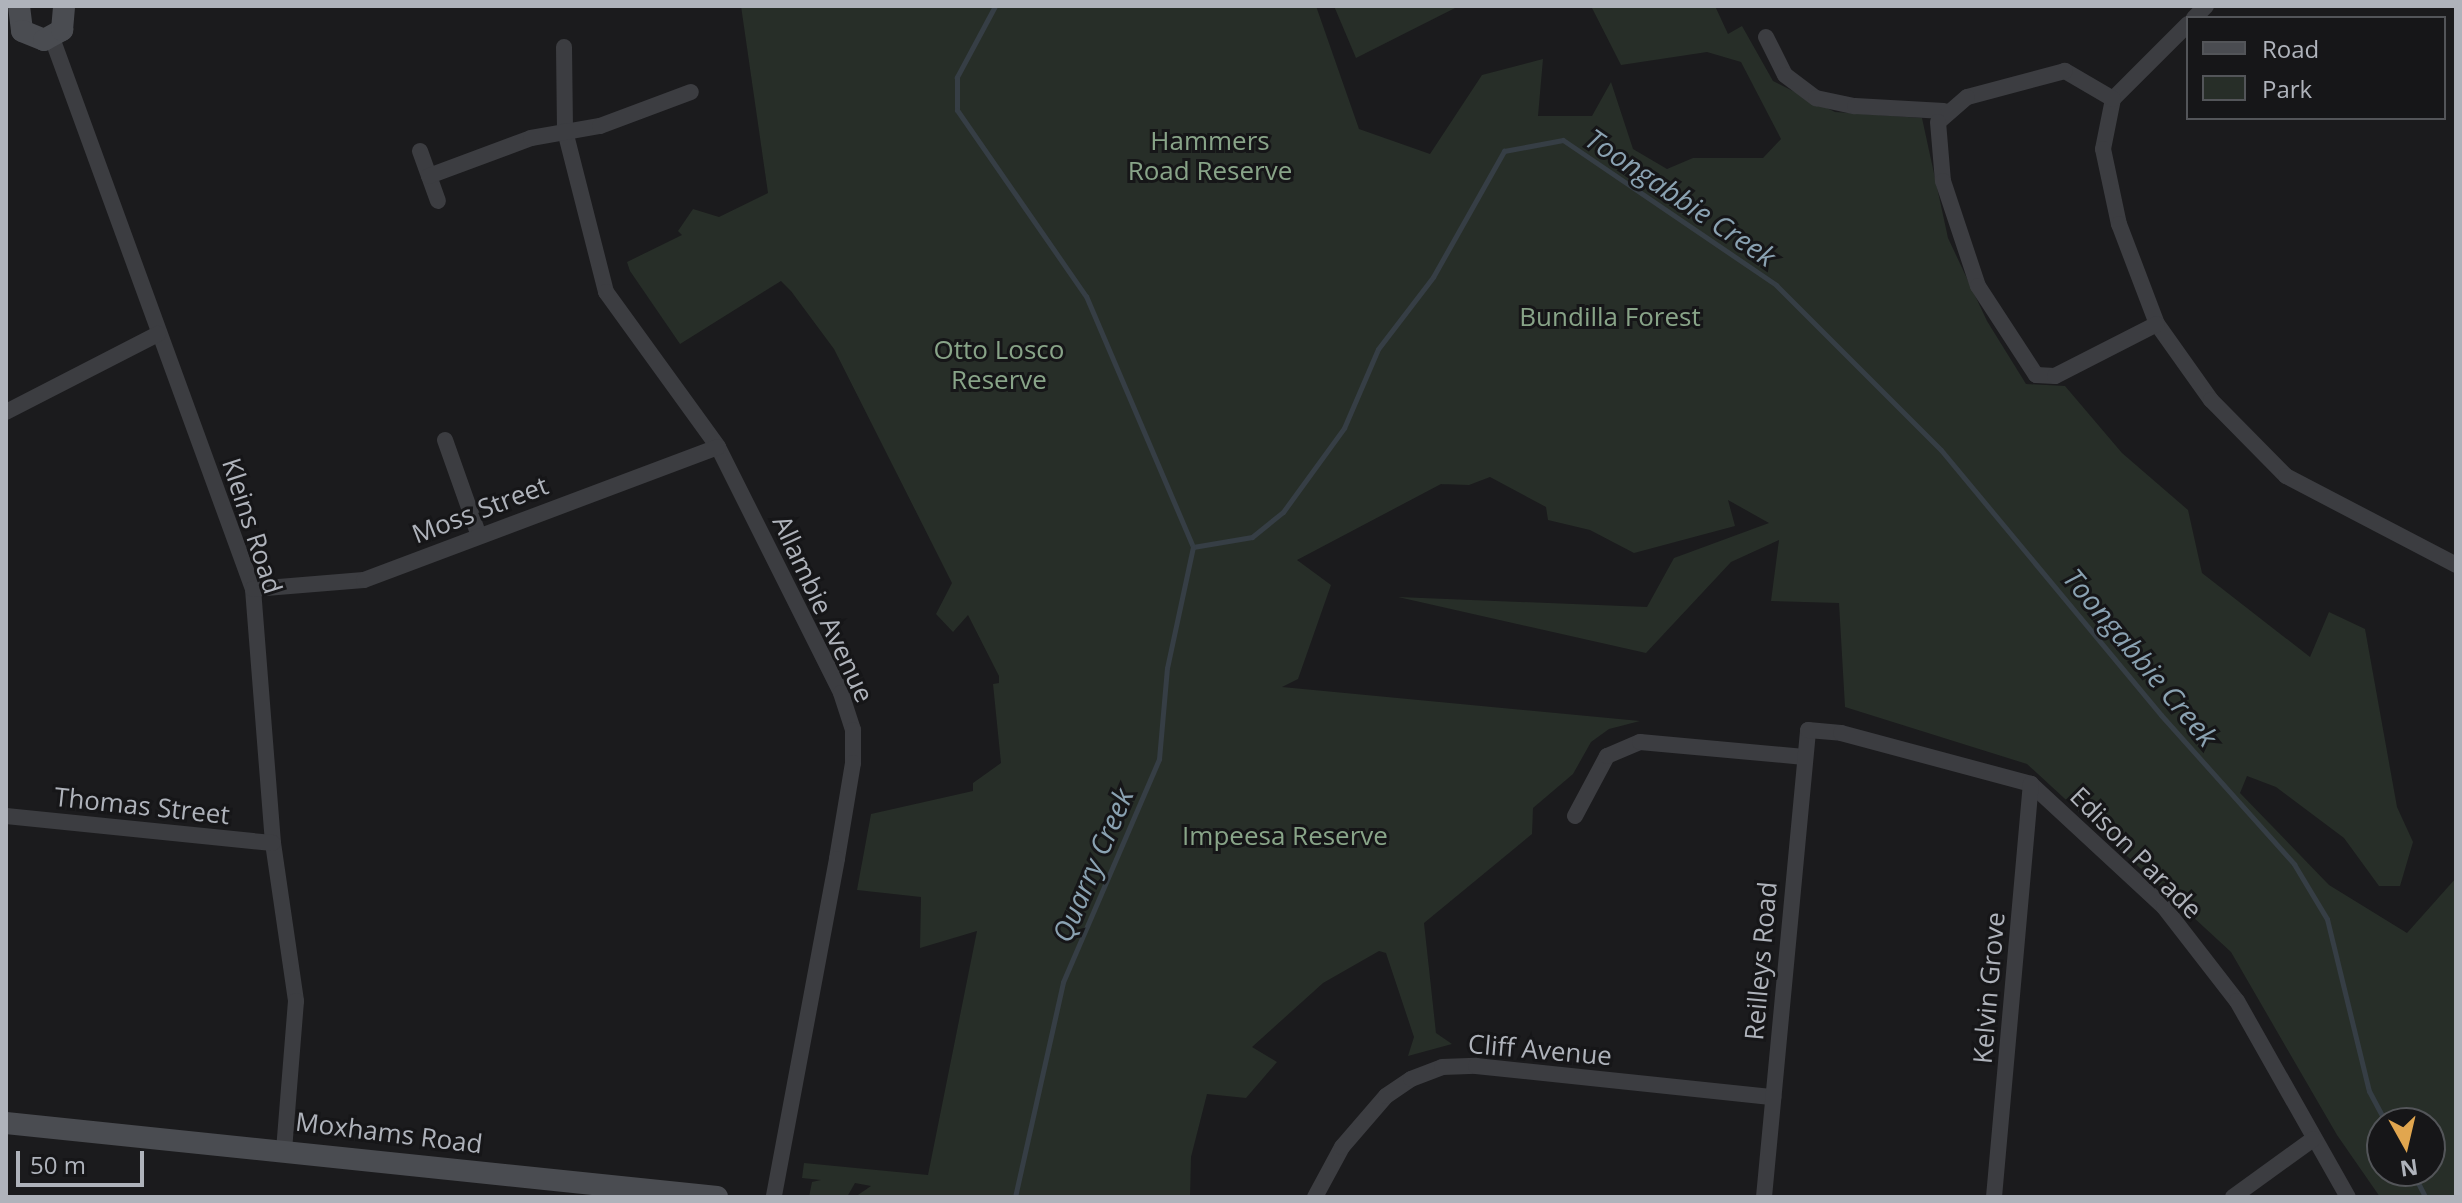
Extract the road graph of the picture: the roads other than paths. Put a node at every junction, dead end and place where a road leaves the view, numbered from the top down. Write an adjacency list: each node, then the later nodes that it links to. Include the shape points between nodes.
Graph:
1 (69, 7): 5 (street, via 62,30)
2 (14, 20): 5 (street, via 28,36)
3 (2186, 26): 8 (street)
4 (1766, 37): 9 (street, via 1785,75 1816,98 1855,106)
5 (52, 38): 15 (street, Kleins Road)
6 (564, 47): 10 (street, Allambie Avenue)
7 (691, 92): 10 (street, via 600,126)
8 (2113, 99): 9 (street, via 2065,71 2052,71 1967,97); 14 (street, via 2104,167 2119,224)
9 (1944, 111): 14 (street, via 1938,122 1938,151 1958,234 1988,307 2028,370 2055,376)
10 (565, 131): 12 (street, via 531,138); 18 (street, Allambie Avenue, via 606,292)
11 (420, 151): 12 (street)
12 (429, 176): 13 (street)
13 (438, 201)
14 (2157, 324): 20 (street, via 2211,400 2286,476)
15 (158, 334): 16 (street); 21 (street, Kleins Road)
16 (6, 412)
17 (445, 440): 19 (street)
18 (718, 447): 19 (street, Moss Street); 34 (street, Allambie Avenue, via 841,693 853,730 840,845)
19 (479, 536): 21 (street, Moss Street, via 364,580)
20 (2456, 565)
21 (253, 589): 27 (street, Kleins Road)
22 (1808, 730): 23 (street, Reilleys Road); 24 (street, Edison Parade, via 1841,733)
23 (1804, 757): 26 (street, via 1640,742 1607,756); 28 (street, Reilleys Road)
24 (2031, 784): 30 (street, Edison Parade, via 2164,907 2237,1001); 37 (street, Kelvin Grove)
25 (6, 816): 27 (street, Thomas Street)
26 (1575, 816)
27 (273, 843): 31 (street, Kleins Road, via 296,1001)
28 (1773, 1097): 35 (street, Cliff Avenue, via 1476,1066 1442,1067 1386,1096 1342,1147); 36 (street, Reilleys Road)
29 (6, 1123): 31 (street, Moxhams Road)
30 (2313, 1139): 38 (street); 39 (street, Edison Parade)
31 (284, 1149): 32 (street, Moxhams Road)
32 (586, 1190): 33 (street, Moxhams Road)
33 (717, 1197)
34 (774, 1197)
35 (1315, 1197)
36 (1764, 1197)
37 (1994, 1197)
38 (2233, 1197)
39 (2348, 1197)

